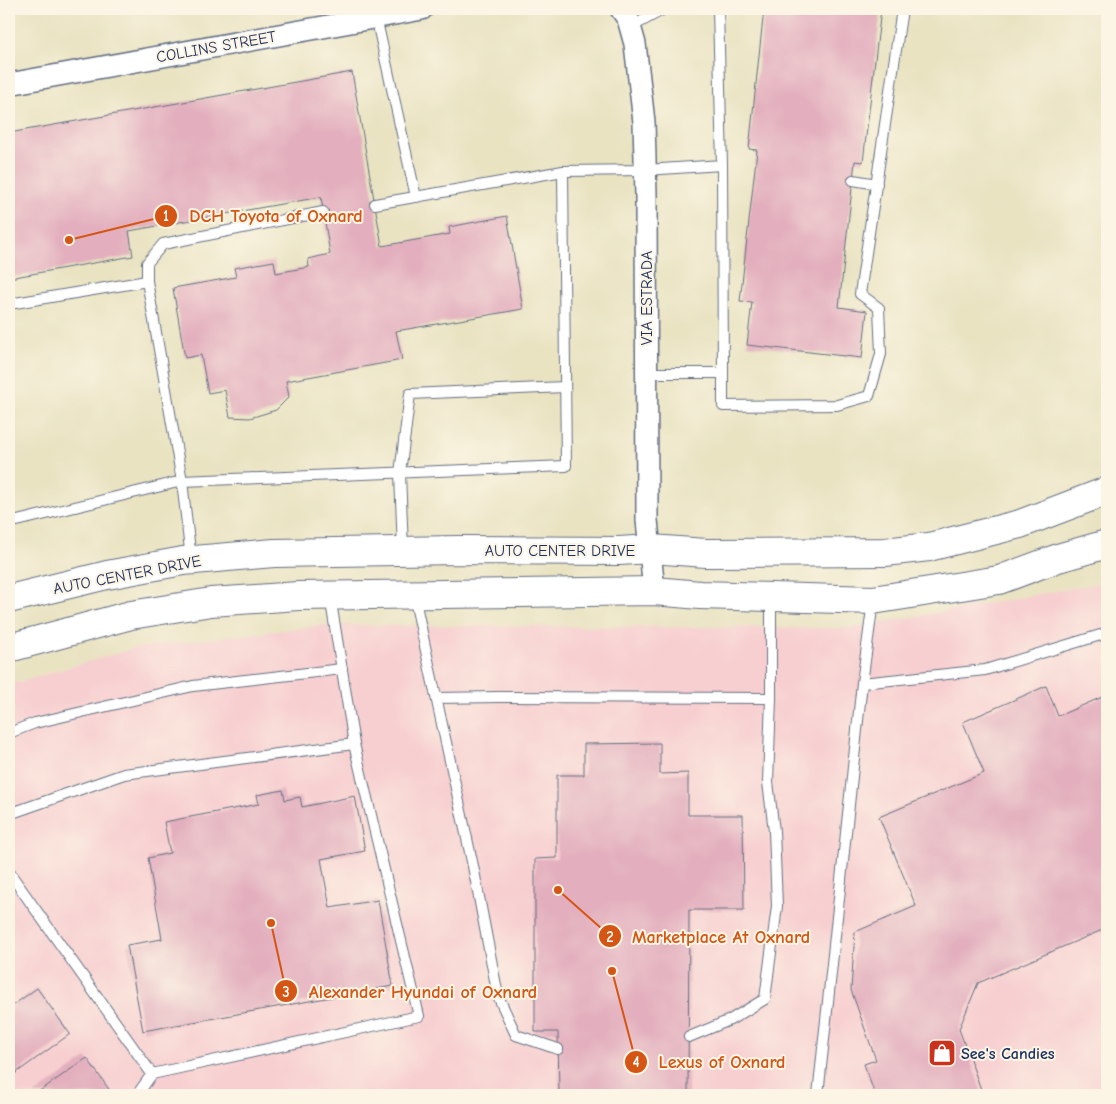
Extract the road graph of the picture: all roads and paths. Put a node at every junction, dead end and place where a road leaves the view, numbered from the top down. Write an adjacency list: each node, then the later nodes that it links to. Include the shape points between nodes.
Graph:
1 (422, 9): 5 (street, COLLINS STREET)
2 (664, 9): 6 (lane)
3 (718, 9): 8 (lane)
4 (902, 9): 12 (lane)
5 (376, 17): 7 (street, COLLINS STREET); 13 (lane)
6 (626, 18): 9 (street, VIA ESTRADA, via 636,44)
7 (9, 84)
8 (722, 165): 9 (lane); 19 (lane)
9 (646, 170): 10 (lane); 18 (street, VIA ESTRADA)
10 (564, 172): 13 (lane); 20 (lane)
11 (853, 180): 12 (lane)
12 (876, 184): 19 (lane, via 860,294 880,308 881,354 869,396 837,405 724,406)
13 (416, 197): 14 (lane)
14 (375, 204)
15 (323, 212): 16 (lane, via 163,244 147,264)
16 (147, 281): 17 (lane); 22 (lane)
17 (9, 304)
18 (646, 373): 19 (lane); 26 (street, VIA ESTRADA, via 647,520)
19 (723, 373)
20 (566, 387): 21 (lane, via 410,394); 21 (lane, via 566,466)
21 (400, 473): 22 (lane); 27 (lane)
22 (182, 481): 24 (lane); 28 (lane)
23 (1107, 491): 26 (street, AUTO CENTER DRIVE, via 1020,524 929,547 885,552 706,553)
24 (9, 523)
25 (1107, 544): 34 (street, via 999,580)
26 (651, 549): 27 (street, AUTO CENTER DRIVE); 29 (street, VIA ESTRADA)
27 (403, 551): 28 (street, AUTO CENTER DRIVE, via 274,553)
28 (191, 560): 33 (street, AUTO CENTER DRIVE, via 107,575)
29 (654, 591): 30 (street); 32 (street)
30 (414, 594): 31 (street); 39 (lane)
31 (330, 595): 36 (street, via 211,602 131,615); 37 (lane)
32 (771, 598): 34 (street); 40 (lane)
33 (9, 599)
34 (873, 600): 38 (lane)
35 (1107, 633): 38 (lane, via 985,670)
36 (9, 648)
37 (342, 669): 41 (lane, via 193,686 35,723); 42 (lane)
38 (862, 683): 49 (lane)
39 (436, 698): 40 (lane); 46 (lane, via 474,866 498,996 516,1035)
40 (771, 698): 45 (lane, via 768,782 777,906 765,999 730,1020)
41 (9, 733)
42 (354, 744): 43 (lane, via 124,774); 47 (lane, via 418,1016)
43 (9, 814)
44 (9, 872): 47 (lane)
45 (688, 1037)
46 (558, 1049)
47 (152, 1074): 48 (lane)
48 (137, 1095)
49 (818, 1095)

